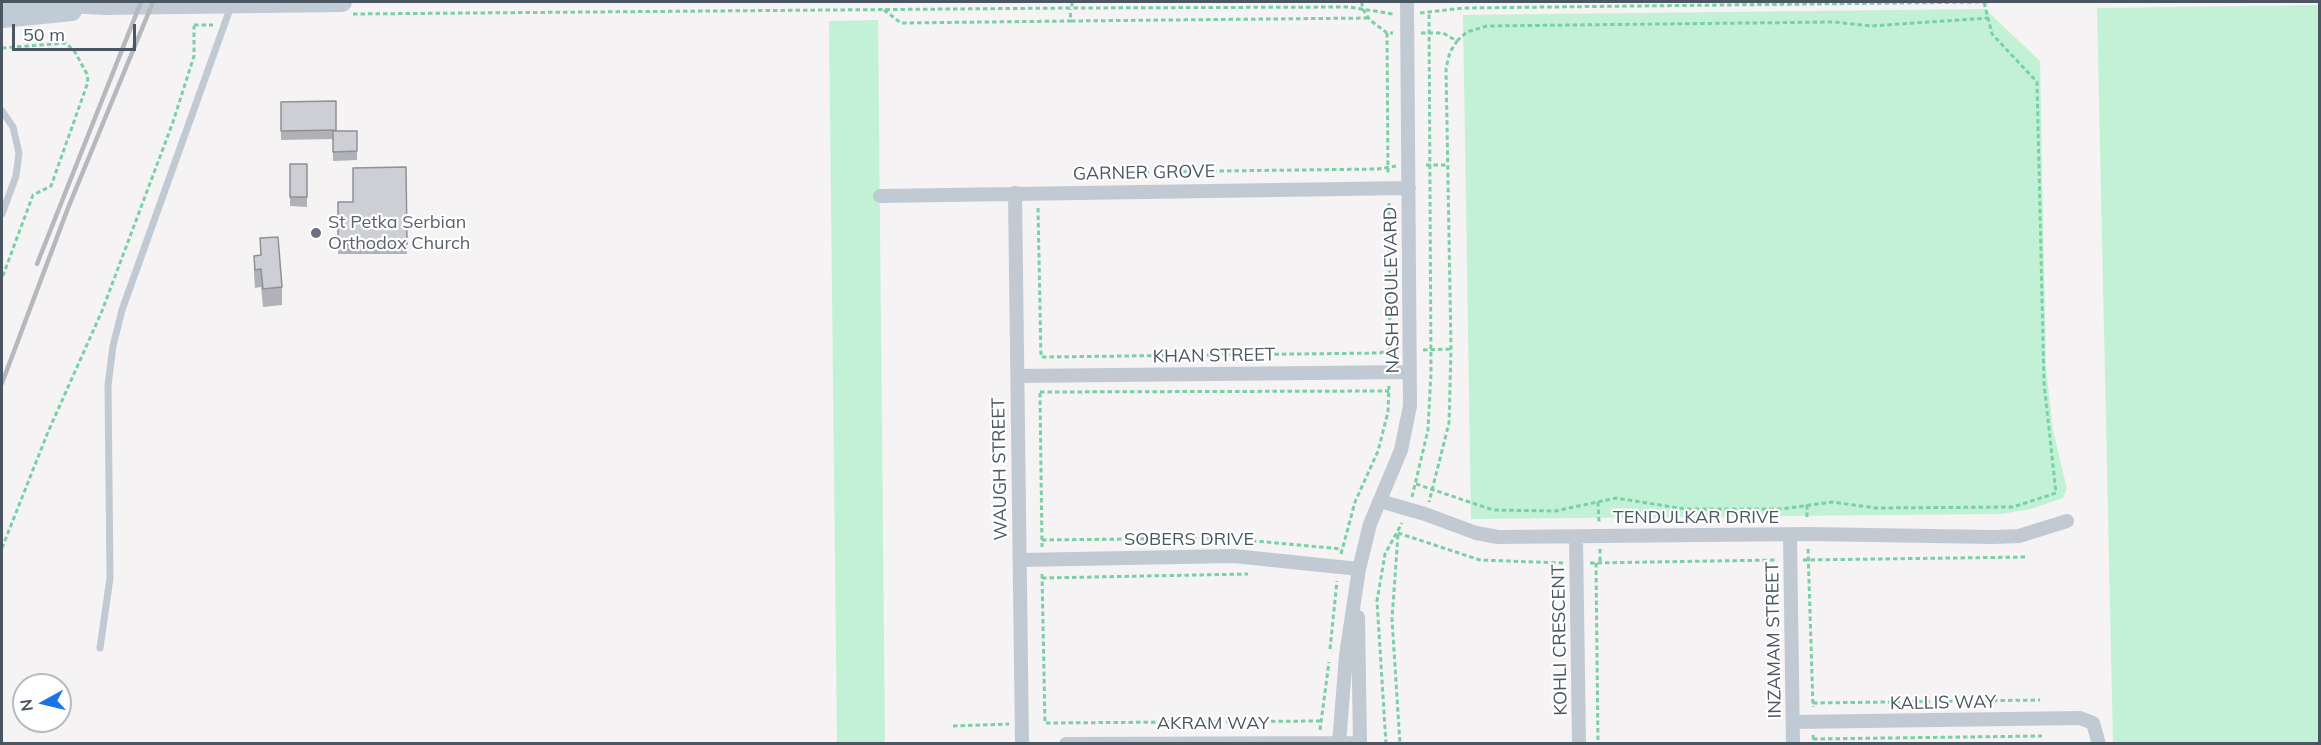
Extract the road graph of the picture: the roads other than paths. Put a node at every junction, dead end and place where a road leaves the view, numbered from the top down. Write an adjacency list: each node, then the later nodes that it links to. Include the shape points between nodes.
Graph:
1 (53, 2): 2 (street); 3 (street)
2 (2, 3)
3 (104, 5): 6 (street); 7 (street)
4 (343, 8): 6 (street)
5 (1407, 8): 9 (street, NASH BOULEVARD)
6 (229, 12): 21 (lane, via 122,310 113,346 108,385 110,578)
7 (2, 18)
8 (2, 111): 12 (lane, via 13,127 19,153 16,176)
9 (1409, 188): 10 (street, GARNER GROVE); 13 (street, NASH BOULEVARD)
10 (1015, 193): 11 (street, GARNER GROVE); 14 (street, WAUGH STREET)
11 (880, 196)
12 (2, 214)
13 (1410, 372): 14 (street, KHAN STREET); 15 (street, NASH BOULEVARD, via 1410,406 1403,441)
14 (1017, 376): 19 (street, WAUGH STREET)
15 (1380, 501): 18 (street, TENDULKAR DRIVE, via 1476,533 1498,537); 20 (street, NASH BOULEVARD)
16 (2067, 521): 17 (street, TENDULKAR DRIVE, via 2019,536)
17 (1790, 536): 18 (street, TENDULKAR DRIVE); 22 (street, INZAMAM STREET)
18 (1576, 537): 29 (street, KOHLI CRESCENT)
19 (1020, 560): 20 (street, SOBERS DRIVE, via 1234,556); 27 (street, WAUGH STREET)
20 (1359, 570): 25 (street, NASH BOULEVARD, via 1346,655); 26 (street, NASH BOULEVARD)
21 (100, 648)
22 (1793, 722): 30 (street, INZAMAM STREET); 31 (street, KALLIS WAY, via 2080,718 2093,723)
23 (1232, 742): 24 (street, AKRAM WAY); 28 (street, AKRAM WAY)
24 (1319, 742): 25 (street, AKRAM WAY)
25 (1339, 743): 26 (street, AKRAM WAY)
26 (1360, 743)
27 (1022, 744)
28 (1066, 744)
29 (1579, 744)
30 (1793, 744)
31 (2099, 744)

